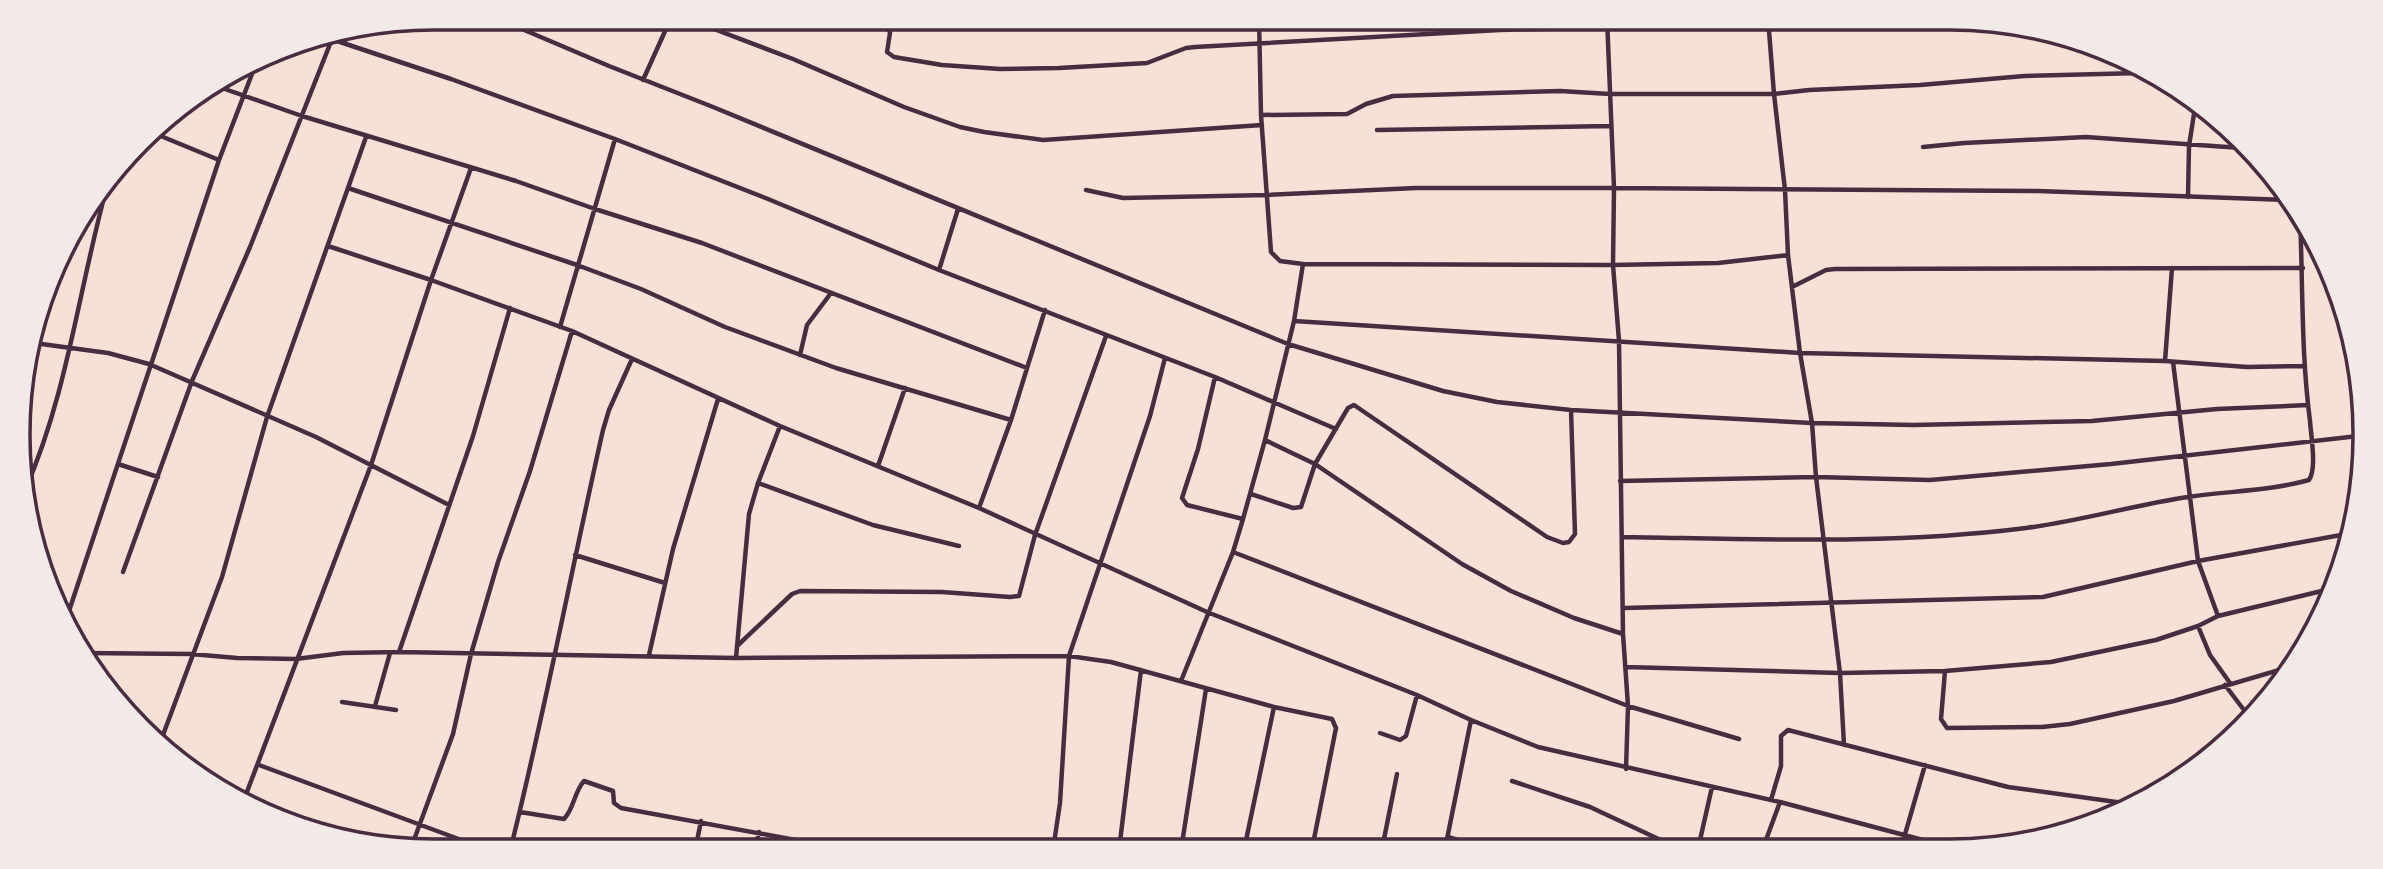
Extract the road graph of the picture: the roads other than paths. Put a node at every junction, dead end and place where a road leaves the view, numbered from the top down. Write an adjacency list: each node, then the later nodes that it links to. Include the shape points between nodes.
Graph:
1 (524, 30): 15 (street)
2 (665, 30): 15 (street)
3 (716, 30): 23 (street, via 904,107 984,132 1043,140)
4 (889, 30): 12 (street, via 886,48 890,55 972,68 1147,63 1186,48)
5 (1260, 30): 12 (street)
6 (1500, 30): 12 (street)
7 (1607, 30): 17 (street)
8 (1770, 30): 18 (street)
9 (340, 42): 10 (street)
10 (344, 43): 28 (street)
11 (330, 44): 22 (street)
12 (1261, 45): 21 (street)
13 (252, 73): 19 (street)
14 (2132, 73): 18 (street)
15 (643, 80): 43 (street)
16 (224, 89): 19 (street)
17 (1610, 94): 18 (street); 21 (street, via 1393,96 1347,114); 24 (street)
18 (1774, 94): 37 (street)
19 (243, 95): 22 (street); 32 (street)
20 (2194, 112): 29 (street)
21 (1261, 115): 23 (street)
22 (302, 116): 27 (street); 77 (street)
23 (1262, 125): 38 (street)
24 (1611, 126): 25 (street); 35 (street)
25 (1377, 130)
26 (161, 136): 32 (street)
27 (366, 137): 33 (street); 34 (street)
28 (615, 139): 42 (street); 53 (street)
29 (2189, 146): 30 (street, via 2057,137); 31 (street); 39 (street)
30 (1923, 147)
31 (2235, 148)
32 (219, 160): 73 (street)
33 (471, 168): 42 (street); 44 (street)
34 (348, 188): 44 (street); 46 (street)
35 (1614, 188): 37 (street); 38 (street, via 1416,188); 50 (street)
36 (1086, 190): 38 (street, via 1123,198)
37 (1785, 190): 39 (street, via 2050,191); 47 (street)
38 (1268, 195): 48 (street, via 1273,255 1280,261)
39 (2188, 197): 40 (street)
40 (2278, 200)
41 (102, 204): 66 (street)
42 (595, 209): 49 (street); 56 (street, via 702,243)
43 (958, 209): 53 (street); 65 (street)
44 (451, 222): 49 (street); 54 (street)
45 (2301, 236): 52 (street)
46 (328, 246): 54 (street); 85 (street)
47 (1788, 254): 50 (street, via 1718,263); 55 (street)
48 (1303, 264): 50 (street); 59 (street)
49 (577, 265): 60 (street); 68 (street)
50 (1613, 265): 63 (street)
51 (2172, 268): 52 (street); 55 (street, via 1835,269); 71 (street)
52 (2303, 268): 74 (street)
53 (939, 270): 58 (street)
54 (431, 280): 57 (street); 96 (street)
55 (1792, 287): 67 (street)
56 (831, 293): 68 (street, via 807,325); 75 (street)
57 (510, 308): 60 (street); 105 (street)
58 (1045, 310): 62 (street); 75 (street)
59 (1294, 321): 63 (street); 65 (street)
60 (560, 327): 61 (street)
61 (572, 331): 70 (street); 132 (street)
62 (1106, 336): 69 (street); 108 (street)
63 (1619, 341): 67 (street); 83 (street)
64 (41, 344): 66 (street)
65 (1287, 344): 80 (street); 82 (street, via 1443,391)
66 (70, 348): 73 (street, via 108,352); 98 (street)
67 (1800, 352): 71 (street); 87 (street)
68 (800, 355): 78 (street)
69 (1165, 358): 76 (street); 116 (street)
70 (632, 359): 79 (street); 114 (street, via 606,420)
71 (2165, 361): 72 (street)
72 (2172, 362): 74 (street); 84 (street)
73 (149, 364): 77 (street); 94 (street)
74 (2305, 366): 81 (street)
75 (1027, 368): 86 (street)
76 (1215, 377): 80 (street); 107 (street, via 1182,498 1187,505)
77 (192, 381): 85 (street); 99 (street)
78 (905, 388): 86 (street); 97 (street)
79 (718, 399): 88 (street); 118 (street)
80 (1274, 404): 89 (street); 91 (street)
81 (2308, 405): 84 (street); 92 (street)
82 (1571, 410): 83 (street); 89 (street, via 1575,534 1572,541 1563,543 1354,405)
83 (1619, 412): 87 (street); 101 (street)
84 (2178, 412): 87 (street, via 2052,422); 93 (street)
85 (267, 417): 96 (street); 131 (street, via 222,577)
86 (1011, 420): 106 (street)
87 (1812, 423): 100 (street)
88 (780, 426): 97 (street); 102 (street)
89 (1336, 429): 95 (street)
90 (2353, 437): 92 (street)
91 (1265, 440): 95 (street); 103 (street)
92 (2312, 443): 93 (street); 104 (street, via 2309,480)
93 (2184, 454): 100 (street, via 1930,480); 104 (street)
94 (118, 464): 99 (street); 122 (street)
95 (1315, 464): 103 (street, via 1298,509); 126 (street, via 1474,571 1562,613)
96 (371, 465): 105 (street); 137 (street)
97 (878, 466): 106 (street)
98 (32, 475)
99 (158, 477): 117 (street)
100 (1816, 477): 101 (street); 111 (street)
101 (1620, 481): 110 (street)
102 (758, 483): 112 (street, via 873,525); 127 (street, via 745,535)
103 (1251, 494): 107 (street)
104 (2189, 497): 111 (street, via 2027,528); 115 (street)
105 (449, 505): 128 (street)
106 (979, 508): 108 (street)
107 (1243, 519): 113 (street)
108 (1035, 535): 116 (street); 127 (street, via 1021,593 1015,597 800,591)
109 (2340, 535): 115 (street)
110 (1622, 537): 111 (street); 121 (street)
111 (1824, 540): 120 (street)
112 (959, 547)
113 (1233, 552): 123 (street); 150 (street)
114 (575, 555): 118 (street); 133 (street)
115 (2198, 561): 120 (street, via 2043,597); 124 (street)
116 (1100, 562): 123 (street); 135 (street)
117 (123, 572)
118 (665, 583): 134 (street)
119 (2321, 591): 124 (street)
120 (1832, 604): 121 (street); 142 (street)
121 (1624, 608): 126 (street)
122 (69, 610)
123 (1207, 612): 143 (street); 146 (street)
124 (2218, 616): 125 (street)
125 (2198, 626): 141 (street, via 2156,640 2051,662); 144 (street)
126 (1623, 634): 138 (street)
127 (737, 646): 136 (street)
128 (399, 652): 130 (street); 132 (street)
129 (94, 653): 131 (street)
130 (390, 653): 137 (street); 148 (street)
131 (191, 654): 137 (street); 155 (street)
132 (471, 654): 133 (street); 170 (street, via 453,734)
133 (556, 654): 134 (street); 168 (street)
134 (649, 655): 136 (street)
135 (1069, 656): 136 (street); 139 (street); 180 (street)
136 (736, 658)
137 (296, 659): 158 (street)
138 (1625, 667): 142 (street); 150 (street)
139 (1141, 670): 143 (street); 181 (street)
140 (2277, 670): 144 (street)
141 (1945, 671): 142 (street); 144 (street, via 1941,719 1947,728 2070,724 2140,710)
142 (1840, 673): 157 (street)
143 (1181, 681): 145 (street)
144 (2228, 684): 152 (street)
145 (1206, 689): 149 (street); 182 (street)
146 (1417, 695): 153 (street); 154 (street, via 1404,738)
147 (342, 702): 148 (street)
148 (374, 706): 151 (street)
149 (1274, 706): 183 (street); 184 (street, via 1329,717 1336,724)
150 (1628, 706): 156 (street); 160 (street)
151 (396, 710)
152 (2245, 710)
153 (1471, 720): 160 (street, via 1538,747); 173 (street)
154 (1380, 733)
155 (163, 734)
156 (1739, 739)
157 (1844, 745): 159 (street); 165 (street, via 1784,732)
158 (259, 765): 164 (street); 170 (street)
159 (1926, 765): 167 (street, via 2008,788); 172 (street)
160 (1626, 769): 163 (street)
161 (1397, 774): 185 (street)
162 (1512, 781): 187 (street, via 1590,807)
163 (1712, 787): 165 (street); 188 (street)
164 (247, 793)
165 (1771, 800): 166 (street)
166 (1780, 802): 172 (street); 189 (street)
167 (2117, 802)
168 (520, 811): 169 (street, via 564,819 584,781 613,791 618,807); 176 (street)
169 (701, 821): 171 (street); 177 (street)
170 (420, 823): 174 (street); 175 (street)
171 (759, 832): 178 (street); 179 (street)
172 (1907, 834): 190 (street); 191 (street)
173 (1448, 837): 186 (street)
174 (415, 838)
175 (461, 839)
176 (513, 839)
177 (697, 839)
178 (758, 839)
179 (797, 839)
180 (1055, 839)
181 (1120, 839)
182 (1183, 839)
183 (1246, 839)
184 (1314, 839)
185 (1384, 839)
186 (1455, 839)
187 (1659, 839)
188 (1700, 839)
189 (1766, 839)
190 (1905, 839)
191 (1923, 839)

